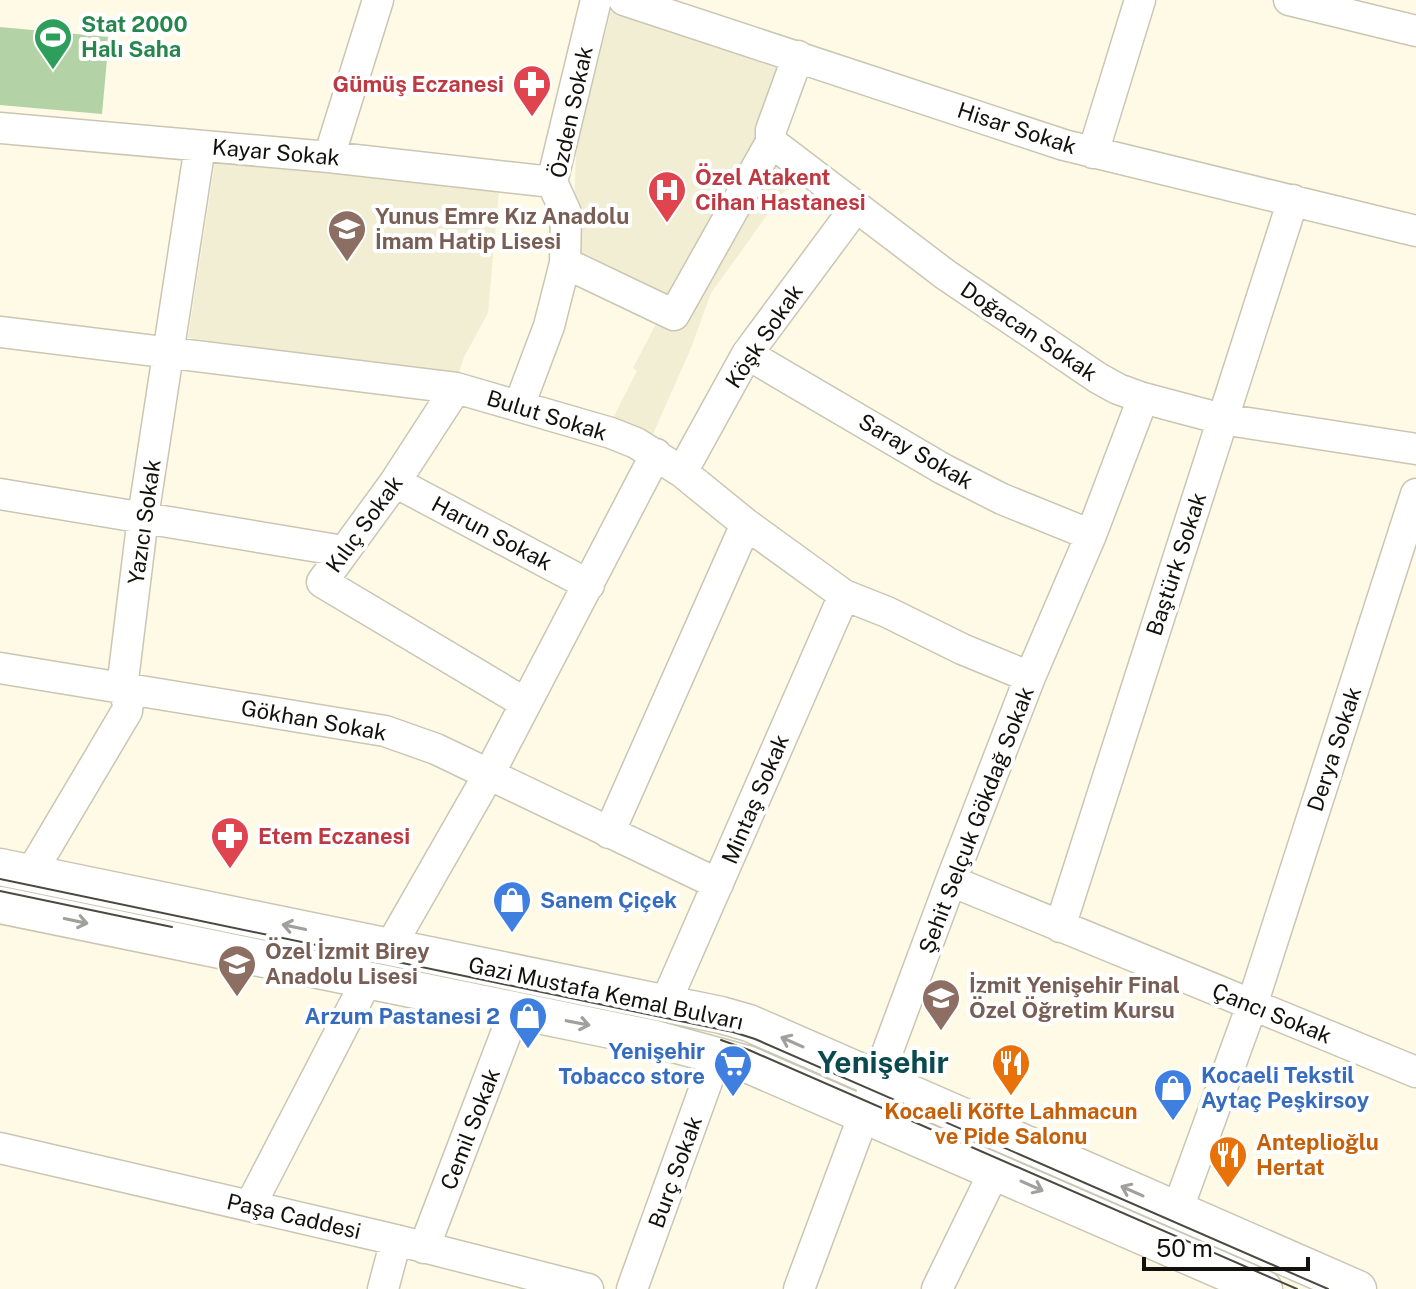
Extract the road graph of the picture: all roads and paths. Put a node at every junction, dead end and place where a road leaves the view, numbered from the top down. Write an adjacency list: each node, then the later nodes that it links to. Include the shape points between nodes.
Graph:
1 (378, 0): 12 (street)
2 (596, 0): 13 (street, Özden Sokak)
3 (624, 0): 7 (street, Hisar Sokak)
4 (1140, 0): 11 (street)
5 (1289, 0): 6 (street)
6 (1416, 31)
7 (798, 56): 9 (street); 11 (street, Hisar Sokak)
8 (0, 128): 10 (street, Kayar Sokak)
9 (771, 142): 15 (street, Doğacan Sokak); 17 (street, via 674,315)
10 (200, 146): 12 (street, Kayar Sokak); 19 (street, Yazıcı Sokak)
11 (1093, 153): 14 (street, Hisar Sokak)
12 (329, 157): 13 (street, Kayar Sokak)
13 (552, 182): 17 (street, Özden Sokak, via 566,213)
14 (1293, 200): 16 (street, Hisar Sokak); 24 (street, Baştürk Sokak)
15 (856, 207): 20 (street, Köşk Sokak); 22 (street, Doğacan Sokak, via 1098,378)
16 (1416, 231)
17 (565, 263): 23 (street, Özden Sokak, via 549,326)
18 (0, 332): 19 (street, Bulut Sokak)
19 (169, 354): 21 (street, Bulut Sokak); 31 (street, Yazıcı Sokak)
20 (747, 354): 27 (street, Köşk Sokak); 33 (street, Saray Sokak, via 943,469)
21 (456, 388): 23 (street, Bulut Sokak); 28 (street, Kılıç Sokak)
22 (1143, 398): 24 (street, Doğacan Sokak); 33 (street, Şehit Selçuk Gökdağ Sokak)
23 (519, 406): 26 (street, Bulut Sokak, via 611,433)
24 (1222, 419): 25 (street, Doğacan Sokak); 47 (street, Baştürk Sokak)
25 (1416, 449)
26 (656, 454): 27 (street, Bulut Sokak); 35 (street)
27 (682, 472): 32 (street, Bulut Sokak)
28 (395, 482): 34 (street, Kılıç Sokak); 35 (street, Harun Sokak)
29 (0, 494): 31 (street)
30 (1416, 494): 51 (street, Derya Sokak)
31 (143, 517): 34 (street); 39 (street, Yazıcı Sokak)
32 (746, 524): 36 (street, Bulut Sokak); 42 (street)
33 (1091, 535): 38 (street, Şehit Selçuk Gökdağ Sokak)
34 (343, 551): 40 (street, Kılıç Sokak, via 322,582)
35 (589, 585): 40 (street)
36 (844, 595): 38 (street, Bulut Sokak); 45 (street, Mintaş Sokak)
37 (0, 668): 39 (street, Gökhan Sokak)
38 (1030, 677): 44 (street, Şehit Selçuk Gökdağ Sokak)
39 (122, 688): 41 (street, Gökhan Sokak, via 385,731); 43 (street, Yazıcı Sokak, via 127,711)
40 (525, 703): 41 (street)
41 (489, 774): 42 (street, Gökhan Sokak); 48 (street)
42 (609, 833): 45 (street, Gökhan Sokak)
43 (16, 870): 48 (main road, Gazi Mustafa Kemal Bulvarı, one-way to 43)
44 (951, 881): 47 (street, Çancı Sokak); 55 (street, Şehit Selçuk Gökdağ Sokak)
45 (718, 884): 50 (street, Mintaş Sokak)
46 (0, 905): 49 (main road, Gazi Mustafa Kemal Bulvarı, one-way to 49)
47 (1060, 927): 51 (street, Çancı Sokak)
48 (390, 947): 50 (main road, Gazi Mustafa Kemal Bulvarı)
49 (367, 980): 52 (main road, Gazi Mustafa Kemal Bulvarı); 59 (street)
50 (665, 1004): 55 (main road, Gazi Mustafa Kemal Bulvarı, one-way to 50, via 749,1023)
51 (1252, 1005): 54 (street, Çancı Sokak); 60 (street, Derya Sokak)
52 (515, 1010): 53 (main road, Gazi Mustafa Kemal Bulvarı, one-way to 53); 61 (street, Cemil Sokak)
53 (717, 1054): 56 (main road, Gazi Mustafa Kemal Bulvarı); 64 (street, Burç Sokak)
54 (1416, 1072)
55 (877, 1079): 56 (street, Şehit Selçuk Gökdağ Sokak); 60 (main road, Gazi Mustafa Kemal Bulvarı, one-way to 55)
56 (864, 1114): 58 (main road, Gazi Mustafa Kemal Bulvarı); 65 (street, Şehit Selçuk Gökdağ Sokak)
57 (0, 1148): 59 (street, Paşa Caddesi)
58 (995, 1170): 66 (street); 67 (main road, Gazi Mustafa Kemal Bulvarı, one-way to 67)
59 (250, 1206): 61 (street, Paşa Caddesi)
60 (1177, 1211): 68 (main road, Gazi Mustafa Kemal Bulvarı)
61 (410, 1244): 62 (street, Cemil Sokak); 63 (street, Paşa Caddesi)
62 (383, 1289)
63 (588, 1289)
64 (632, 1289)
65 (799, 1289)
66 (937, 1289)
67 (1264, 1289)
68 (1358, 1289)

